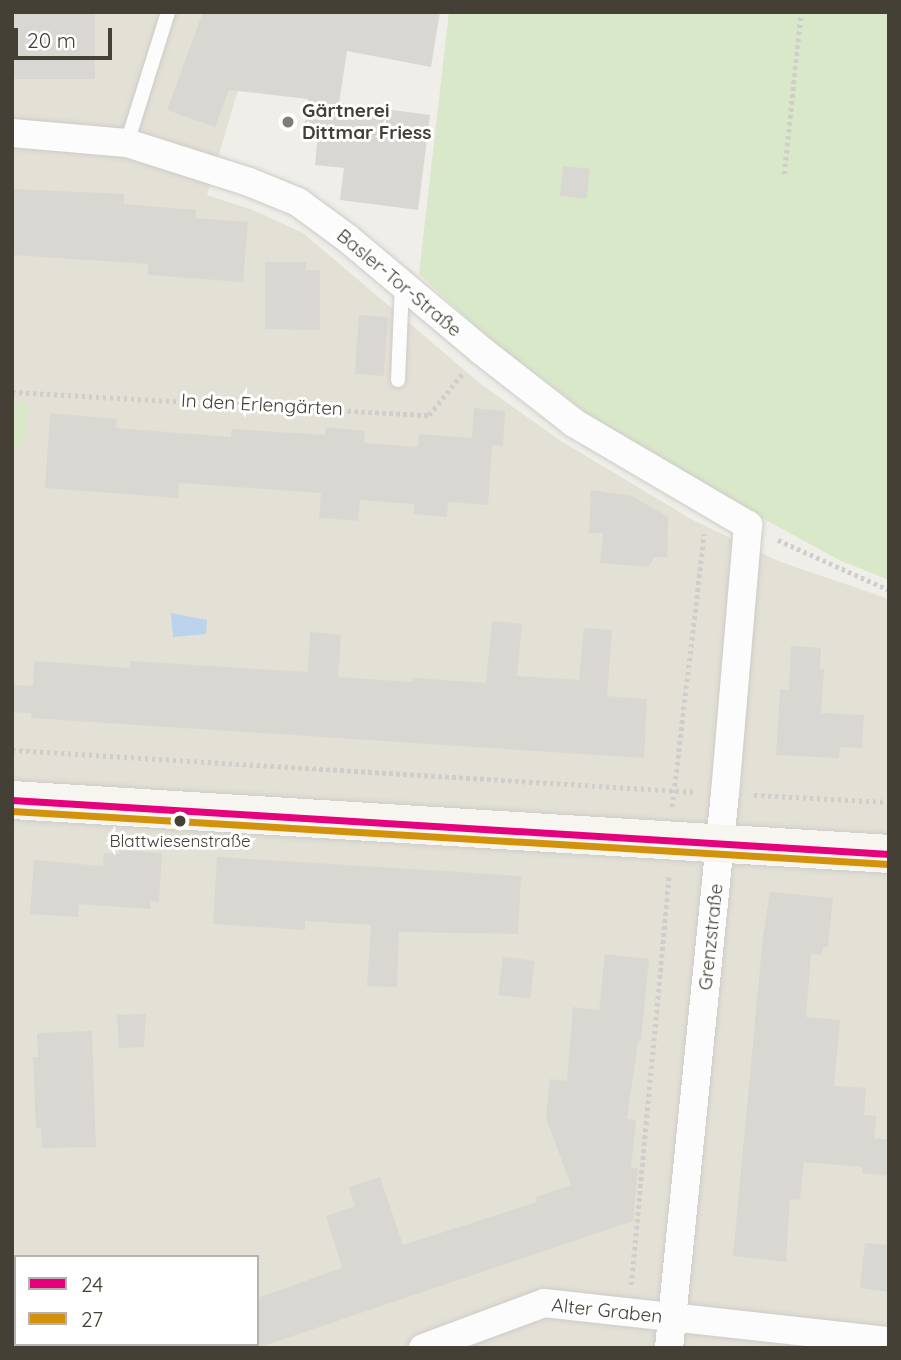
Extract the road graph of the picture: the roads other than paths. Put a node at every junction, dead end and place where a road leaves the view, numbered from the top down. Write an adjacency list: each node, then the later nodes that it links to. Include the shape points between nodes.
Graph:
1 (168, 12): 3 (lane)
2 (12, 132): 3 (street, Basler-Tor-Straße)
3 (127, 143): 4 (street, Basler-Tor-Straße, via 298,202)
4 (402, 284): 5 (lane); 6 (street, Basler-Tor-Straße, via 574,423)
5 (398, 380)
6 (748, 525): 8 (street, Grenzstraße)
7 (12, 800): 8 (street)
8 (720, 844): 9 (street); 10 (street, Grenzstraße)
9 (889, 854)
10 (672, 1318): 11 (street, Alter Graben); 12 (street, Alter Graben, via 544,1303); 13 (street, Grenzstraße)
11 (889, 1341)
12 (423, 1348)
13 (669, 1348)

